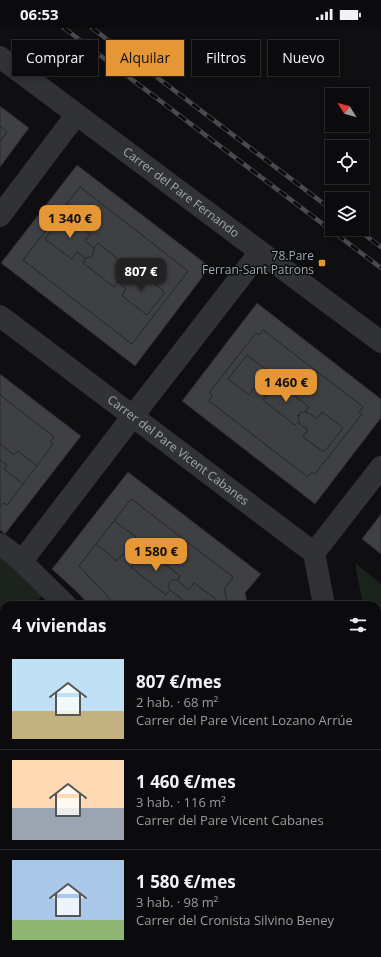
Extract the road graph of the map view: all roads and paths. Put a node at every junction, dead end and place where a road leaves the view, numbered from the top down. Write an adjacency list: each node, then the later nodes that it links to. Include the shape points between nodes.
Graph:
1 (0, 57): 2 (street, Carrer del Pare Fernando)
2 (76, 115): 3 (street); 4 (street, Carrer del Pare Fernando, via 112,139)
3 (0, 216)
4 (260, 252): 6 (street, Carrer del Pare Fernando); 7 (street)
5 (0, 316): 7 (street, Carrer del Pare Vicent Cabanes)
6 (381, 342)
7 (133, 416): 10 (street, Carrer del Pare Vicent Cabanes); 11 (street)
8 (381, 468): 10 (street)
9 (0, 544): 11 (street)
10 (314, 553): 13 (street)
11 (22, 561): 12 (street)
12 (60, 601)
13 (323, 601)

